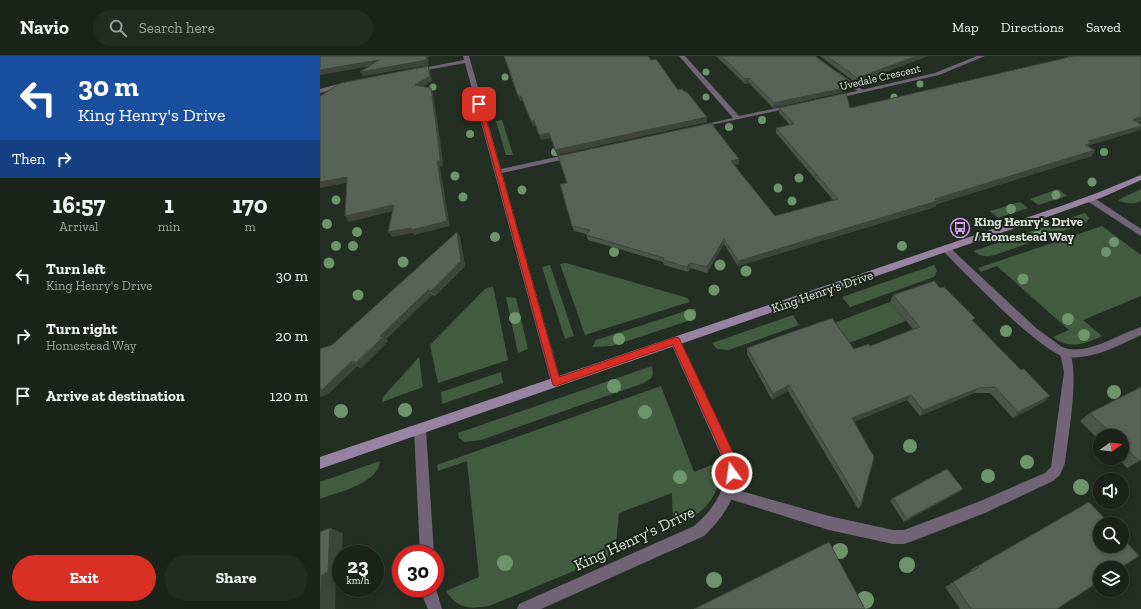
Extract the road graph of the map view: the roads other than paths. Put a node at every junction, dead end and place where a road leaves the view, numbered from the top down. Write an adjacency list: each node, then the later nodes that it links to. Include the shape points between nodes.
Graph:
1 (682, 56): 11 (street)
2 (982, 56): 8 (street, Uvedale Crescent, via 937,74)
3 (467, 59): 4 (street); 14 (street)
4 (410, 71)
5 (834, 71): 8 (street)
6 (353, 82): 7 (street)
7 (320, 91)
8 (860, 91): 9 (street, Uvedale Crescent)
9 (824, 99)
10 (795, 106): 11 (street)
11 (737, 118): 12 (street)
12 (691, 129)
13 (575, 155): 14 (street)
14 (498, 172): 22 (street)
15 (1141, 177): 16 (street, King Henry's Drive)
16 (1090, 199): 17 (street); 18 (street, King Henry's Drive)
17 (1141, 233)
18 (945, 248): 20 (street, King Henry's Drive); 21 (street, via 1032,331)
19 (1141, 331): 21 (street, via 1091,351)
20 (676, 341): 22 (street, King Henry's Drive); 25 (street, King Henry's Drive, via 730,462 732,473)
21 (1065, 353): 25 (street, via 1069,372 1056,471 1050,477 980,508 904,537 829,523)
22 (556, 382): 23 (street, King Henry's Drive)
23 (420, 429): 24 (street, King Henry's Drive); 26 (street)
24 (320, 463)
25 (727, 493): 29 (street, King Henry's Drive, via 717,513 699,531)
26 (426, 545)
27 (430, 597): 28 (street)
28 (435, 609)
29 (524, 609)

